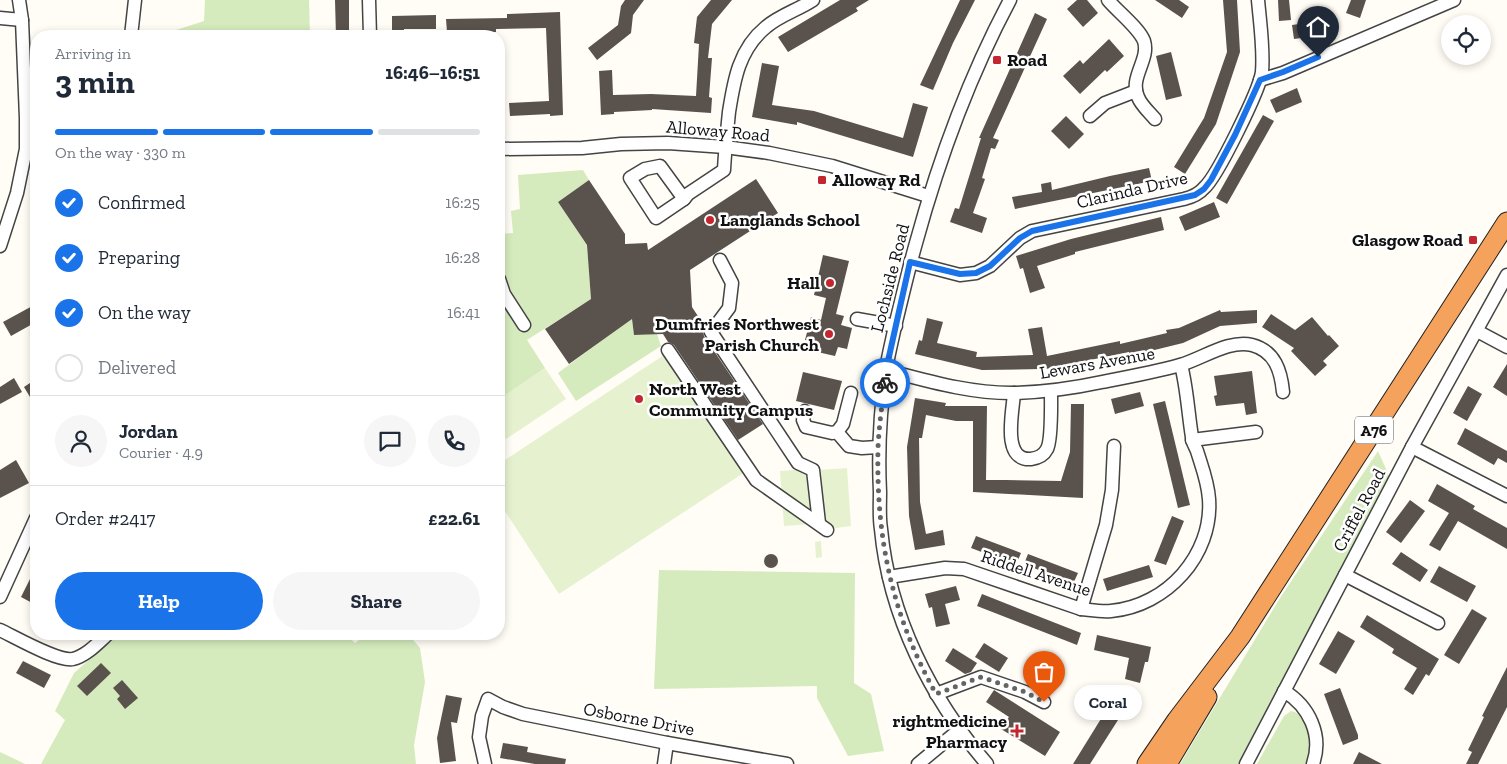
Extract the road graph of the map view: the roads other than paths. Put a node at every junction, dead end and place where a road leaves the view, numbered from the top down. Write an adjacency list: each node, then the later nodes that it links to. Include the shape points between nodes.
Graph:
1 (19, 0): 10 (street)
2 (135, 0): 11 (street)
3 (369, 0): 12 (street)
4 (813, 0): 18 (street, via 767,26 743,55 734,80)
5 (1010, 0): 21 (street, Lochside Road, via 962,102)
6 (1108, 0): 14 (street, via 1145,43)
7 (1258, 0): 13 (street, Clarinda Drive)
8 (1454, 0): 13 (street)
9 (0, 18): 10 (street)
10 (22, 20): 17 (street)
11 (132, 30)
12 (370, 30)
13 (1260, 80): 26 (street, Clarinda Drive, via 1211,180 1195,195 1032,231 990,266 976,273 960,274)
14 (1136, 91): 15 (street, via 1105,103); 16 (street, via 1138,99)
15 (1090, 116)
16 (1154, 118)
17 (30, 143)
18 (725, 147): 19 (street, Alloway Road, via 668,143); 21 (street, Alloway Road, via 832,166); 22 (street, via 724,170)
19 (505, 149)
20 (30, 152): 24 (street)
21 (928, 196): 26 (street, Lochside Road)
22 (684, 199)
23 (1507, 222): 56 (highway, A76)
24 (0, 246)
25 (720, 260): 34 (street, via 732,283 729,308 711,332 798,463 813,470 823,527 756,480)
26 (910, 262): 31 (street, Lochside Road)
27 (1507, 274): 32 (street, Criffel Road)
28 (505, 296): 30 (street)
29 (857, 319): 31 (street)
30 (524, 325)
31 (896, 326): 36 (street, Lochside Road)
32 (1477, 331): 33 (street); 47 (street, Criffel Road)
33 (1507, 347)
34 (668, 350)
35 (1182, 365): 37 (street, Lewars Avenue); 38 (street, Lewars Avenue, via 1236,344 1251,345 1265,351 1275,362); 44 (street, Riddell Avenue)
36 (886, 370): 40 (street, Lewars Avenue, via 950,386); 46 (street, Lochside Road)
37 (1051, 391): 40 (street, Lewars Avenue); 40 (street, via 1049,444 1043,453 1028,459 1015,452 1011,442)
38 (1283, 392)
39 (851, 393): 42 (street, via 843,424)
40 (1014, 393)
41 (805, 411): 42 (street, via 803,420 806,427)
42 (837, 432): 46 (street, via 849,446)
43 (1256, 432): 44 (street)
44 (1192, 440): 53 (street, Riddell Avenue, via 1209,499 1204,538 1193,561 1168,589 1133,607 1111,611)
45 (1114, 446): 53 (street, via 1106,525)
46 (878, 447): 51 (street, Lochside Road, via 880,529)
47 (1412, 447): 48 (street); 50 (street, Criffel Road)
48 (1507, 496)
49 (30, 531): 52 (street)
50 (1345, 575): 54 (street); 58 (street, Criffel Road)
51 (889, 577): 53 (street, Riddell Avenue, via 945,568 964,569); 59 (street, Lochside Road, via 910,640)
52 (0, 597)
53 (1081, 609)
54 (1438, 623)
55 (0, 630): 57 (street, via 60,659 73,659)
56 (1240, 637): 68 (highway, A76); 69 (highway, A76)
57 (101, 640)
58 (1284, 691): 70 (street, Criffel Road); 71 (street, via 1306,710 1313,725 1316,742)
59 (936, 694): 60 (street, via 981,677); 61 (street, Lochside Road)
60 (1044, 702)
61 (959, 730): 66 (street); 67 (street, Lochside Road)
62 (667, 743): 63 (street, Osborne Drive, via 523,714 488,699 479,737); 64 (street); 65 (street, Osborne Drive)
63 (485, 764)
64 (664, 764)
65 (787, 764)
66 (918, 764)
67 (987, 764)
68 (1147, 764)
69 (1167, 764)
70 (1246, 764)
71 (1313, 764)

